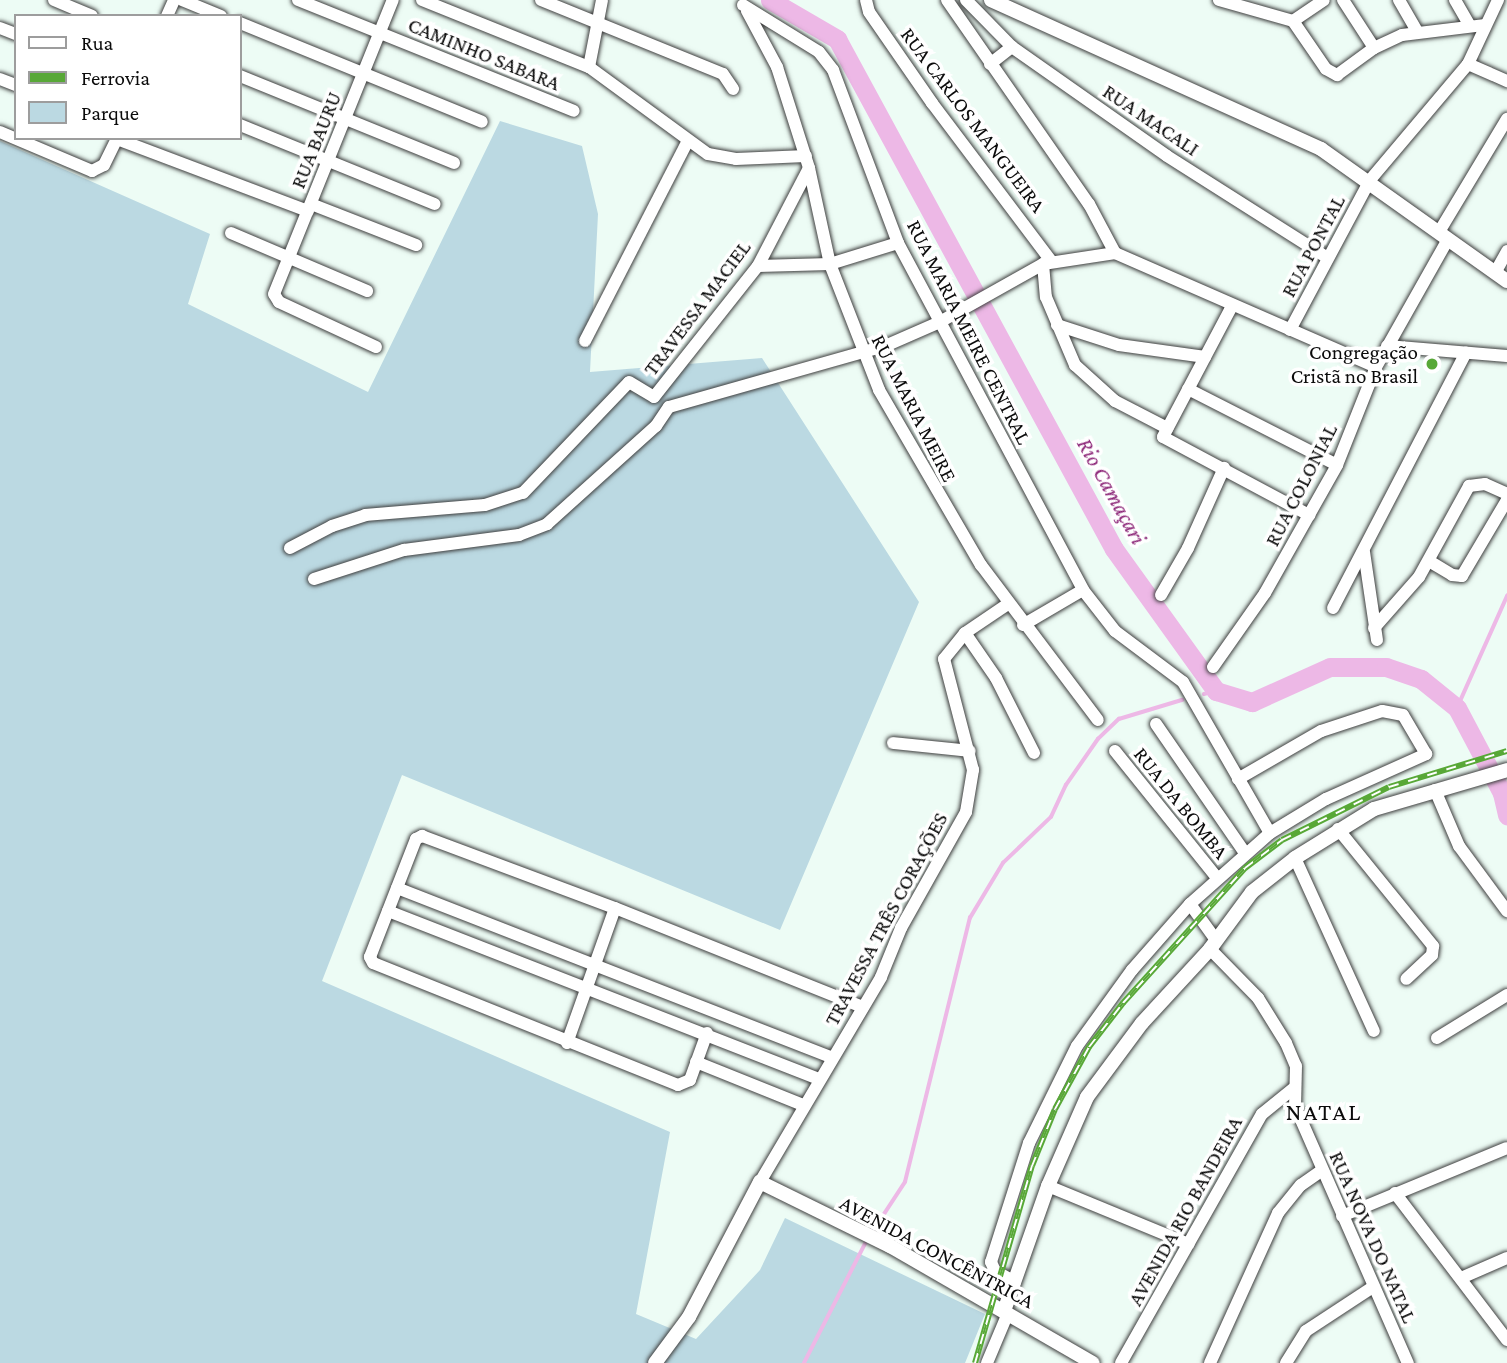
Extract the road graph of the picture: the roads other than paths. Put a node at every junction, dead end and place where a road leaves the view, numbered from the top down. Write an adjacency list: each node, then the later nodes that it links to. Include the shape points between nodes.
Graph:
1 (54, 0): 20 (street)
2 (182, 0): 21 (street)
3 (298, 0): 28 (street, CAMINHO SABARA)
4 (393, 0): 28 (street, RUA BAURU)
5 (422, 0): 33 (street)
6 (541, 0): 24 (street)
7 (602, 0): 24 (street)
8 (866, 0): 61 (street, RUA CARLOS MANGUEIRA, via 869,12)
9 (947, 0): 31 (street)
10 (966, 0): 29 (street, RUA MACALI)
11 (991, 0): 19 (street)
12 (1219, 0): 22 (street)
13 (1324, 0): 22 (street)
14 (1343, 0): 30 (street)
15 (1399, 0): 27 (street)
16 (1455, 0): 26 (street)
17 (1498, 0): 25 (street, RUA PONTAL)
18 (741, 3): 48 (street, RUA MARIA MEIRE, via 768,44); 55 (street, RUA MARIA MEIRE CENTRAL, via 819,52 833,70)
19 (1010, 3): 50 (street, via 1289,132)
20 (87, 14)
21 (216, 14)
22 (1293, 21): 30 (street, via 1333,74 1342,73)
23 (242, 24): 34 (street)
24 (598, 24): 33 (street); 37 (street, via 723,74)
25 (1485, 25): 26 (street); 32 (street, RUA PONTAL)
26 (1470, 26): 27 (street)
27 (1417, 31): 30 (street)
28 (380, 33): 34 (street, RUA BAURU); 38 (street, CAMINHO SABARA)
29 (1012, 47): 31 (street); 60 (street, RUA MACALI, via 1167,156)
30 (1374, 48)
31 (990, 64): 58 (street, via 1088,204)
32 (1468, 64): 36 (street); 50 (street, RUA PONTAL)
33 (589, 67): 46 (street, via 614,81)
34 (364, 74): 39 (street, RUA BAURU); 41 (street)
35 (242, 77): 39 (street)
36 (1507, 81)
37 (733, 89)
38 (574, 111)
39 (345, 118): 47 (street, RUA BAURU); 49 (street)
40 (1507, 119): 54 (street, RUA COLONIAL)
41 (482, 122)
42 (242, 126): 47 (street)
43 (19, 140): 44 (street, via 92,171 104,165)
44 (116, 140)
45 (120, 140): 52 (street)
46 (688, 142): 48 (street, via 720,158); 70 (street)
47 (328, 161): 51 (street); 52 (street, RUA BAURU)
48 (807, 162): 62 (street, RUA MARIA MEIRE); 63 (street, TRAVESSA MACIEL)
49 (454, 163)
50 (1370, 180): 54 (street); 60 (street, RUA PONTAL)
51 (435, 204)
52 (309, 208): 56 (street); 59 (street, RUA BAURU)
53 (231, 233): 59 (street)
54 (1443, 236): 64 (street); 71 (street, RUA COLONIAL)
55 (898, 243): 62 (street); 67 (street, RUA MARIA MEIRE CENTRAL)
56 (416, 245)
57 (1507, 251): 64 (street)
58 (1115, 253): 61 (street); 66 (street)
59 (289, 257): 65 (street); 72 (street, RUA BAURU, via 274,294 279,302)
60 (1326, 257): 69 (street, RUA PONTAL)
61 (1047, 263): 67 (street); 68 (street, via 1044,288)
62 (830, 264): 63 (street); 73 (street, RUA MARIA MEIRE)
63 (758, 266): 85 (street, TRAVESSA MACIEL, via 654,397 629,382 523,493 485,505 365,515)
64 (1501, 277)
65 (367, 290)
66 (1232, 306): 69 (street); 76 (street)
67 (938, 323): 73 (street); 89 (street, RUA MARIA MEIRE CENTRAL)
68 (1057, 325): 76 (street, via 1119,345); 79 (street, via 1086,378)
69 (1290, 330): 77 (street)
70 (585, 341)
71 (1387, 346): 74 (street); 77 (street, RUA COLONIAL)
72 (376, 347)
73 (862, 353): 88 (street, via 669,407 656,426 547,524 519,535 404,550); 91 (street, RUA MARIA MEIRE, via 942,504)
74 (1466, 353): 75 (street); 86 (street)
75 (1507, 356)
76 (1205, 357): 78 (street)
77 (1376, 367): 80 (street, RUA COLONIAL)
78 (1188, 389): 79 (street); 80 (street)
79 (1165, 431): 81 (street)
80 (1337, 465): 84 (street, RUA COLONIAL)
81 (1224, 468): 84 (street); 90 (street, via 1200,525)
82 (1507, 494): 87 (street, via 1485,484 1469,486)
83 (1507, 500): 87 (street, via 1465,574 1456,577)
84 (1308, 516): 95 (street, RUA COLONIAL, via 1265,593)
85 (290, 548)
86 (1364, 552): 87 (street, via 1376,634); 92 (street)
87 (1429, 561)
88 (314, 579)
89 (1083, 590): 93 (street); 103 (street, RUA MARIA MEIRE CENTRAL, via 1115,631 1183,682)
90 (1161, 595)
91 (1008, 604): 93 (street, RUA MARIA MEIRE); 94 (street, TRAVESSA TRÊS CORAÇÕES)
92 (1333, 608)
93 (1023, 625): 96 (street, RUA MARIA MEIRE)
94 (965, 633): 99 (street, TRAVESSA TRÊS CORAÇÕES, via 944,659); 101 (street, via 996,678)
95 (1213, 667)
96 (1098, 720)
97 (1156, 724): 107 (street)
98 (893, 743): 99 (street)
99 (970, 751): 120 (street, TRAVESSA TRÊS CORAÇÕES, via 972,787 966,812)
100 (1115, 751): 109 (street, RUA DA BOMBA)
101 (1034, 753)
102 (1507, 770): 104 (street)
103 (1238, 779): 106 (street, RUA MARIA MEIRE CENTRAL); 106 (street, via 1321,731 1382,711 1403,715 1426,754 1326,799)
104 (1435, 790): 105 (street, via 1374,809); 114 (street, via 1459,846)
105 (1338, 829): 108 (street); 117 (street, via 1433,946 1433,955)
106 (1270, 833): 107 (street)
107 (1245, 853): 109 (street)
108 (1295, 858): 115 (street, via 1252,892); 121 (street)
109 (1217, 878): 111 (street)
110 (397, 888): 112 (street, via 416,839 422,836); 113 (street); 116 (street)
111 (1190, 904): 115 (street, RUA NOVA DO NATAL); 139 (street, via 1132,970 1077,1046 1053,1090 1029,1143 990,1262 995,1271)
112 (615, 908): 116 (street); 120 (street)
113 (388, 911): 118 (street); 124 (street, via 370,957 373,963)
114 (1507, 911)
115 (1213, 945): 128 (street, RUA NOVA DO NATAL, via 1275,1020 1296,1066); 133 (street, via 1142,1023 1096,1084)
116 (593, 964): 118 (street); 125 (street)
117 (1406, 979)
118 (584, 985): 122 (street); 124 (street)
119 (1507, 995): 123 (street)
120 (863, 1007): 125 (street, TRAVESSA TRÊS CORAÇÕES)
121 (1374, 1031)
122 (707, 1033): 126 (street); 127 (street)
123 (1437, 1038)
124 (567, 1043): 126 (street, via 678,1084 690,1080)
125 (831, 1057): 127 (street, TRAVESSA TRÊS CORAÇÕES)
126 (696, 1062): 129 (street)
127 (818, 1079): 129 (street, TRAVESSA TRÊS CORAÇÕES)
128 (1294, 1088): 131 (street, RUA NOVA DO NATAL, via 1295,1106); 136 (street, AVENIDA RIO BANDEIRA, via 1262,1114)
129 (803, 1105): 132 (street, TRAVESSA TRÊS CORAÇÕES)
130 (1507, 1148): 134 (street)
131 (1321, 1171): 135 (street, RUA NOVA DO NATAL); 148 (street, via 1301,1185 1278,1213)
132 (760, 1182): 141 (street, AVENIDA CONCÊNTRICA, via 890,1246); 144 (street, via 689,1317)
133 (1048, 1186): 136 (street); 139 (street)
134 (1395, 1193): 135 (street); 138 (street)
135 (1342, 1216): 140 (street, RUA NOVA DO NATAL)
136 (1189, 1244): 147 (street, AVENIDA RIO BANDEIRA)
137 (1507, 1258): 138 (street)
138 (1461, 1278): 142 (street)
139 (1015, 1282): 141 (street)
140 (1373, 1287): 149 (street, via 1306,1331); 150 (street, RUA NOVA DO NATAL)
141 (1006, 1312): 143 (street, AVENIDA CONCÊNTRICA); 145 (street)
142 (1507, 1340)
143 (1071, 1358): 146 (street, AVENIDA CONCÊNTRICA)
144 (655, 1363)
145 (987, 1363)
146 (1093, 1363)
147 (1121, 1363)
148 (1210, 1363)
149 (1286, 1363)
150 (1408, 1363)

